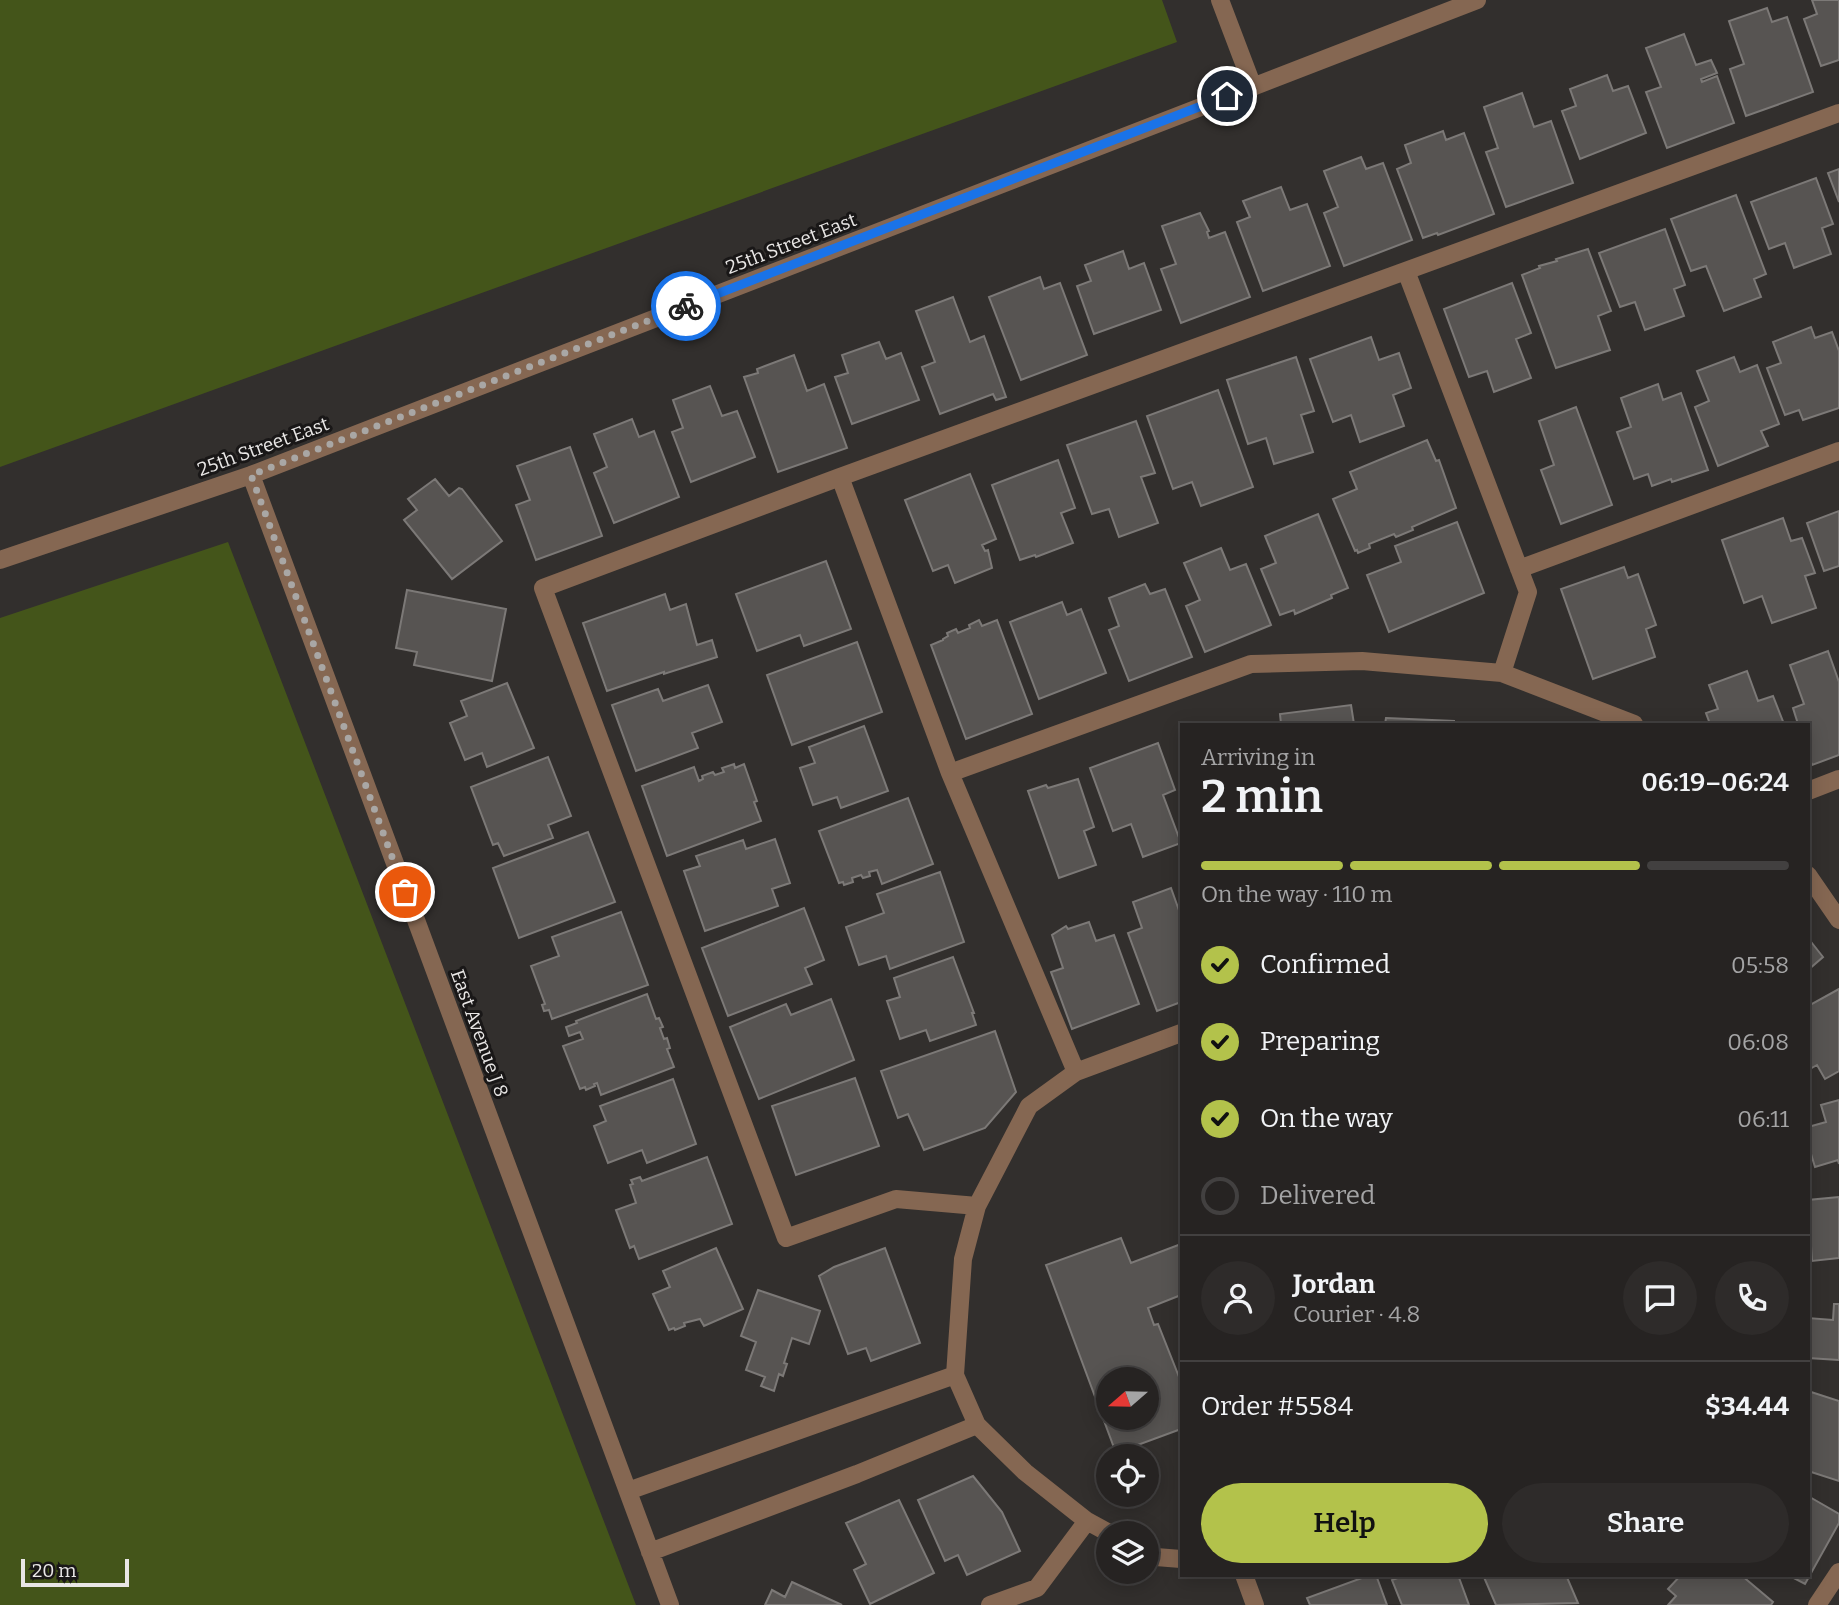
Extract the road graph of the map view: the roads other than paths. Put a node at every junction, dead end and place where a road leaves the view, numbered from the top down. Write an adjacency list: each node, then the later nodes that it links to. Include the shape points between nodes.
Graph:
1 (1220, 0): 3 (street)
2 (1477, 0): 3 (street, 25th Street East)
3 (1253, 87): 7 (street, 25th Street East)
4 (1839, 113): 5 (street)
5 (1406, 271): 8 (street); 10 (street)
6 (1839, 452): 10 (street)
7 (251, 475): 9 (street, 25th Street East); 23 (street, East Avenue J 8)
8 (840, 477): 13 (street); 20 (street, via 543,588 786,1238 896,1199)
9 (0, 560)
10 (1520, 569): 11 (street, via 1528,592)
11 (1502, 673): 12 (street); 13 (street, via 1362,661 1251,664)
12 (1631, 723)
13 (950, 773): 19 (street)
14 (1839, 779): 15 (street)
15 (1810, 790)
16 (1810, 878): 17 (street)
17 (1839, 920)
18 (1180, 1033): 19 (street)
19 (1076, 1072): 20 (street, via 1029,1106)
20 (977, 1206): 21 (street, via 963,1259)
21 (955, 1375): 22 (street); 23 (street)
22 (977, 1425): 24 (street, via 1024,1472); 26 (street)
23 (628, 1492): 26 (street, East Avenue J 8)
24 (1087, 1521): 25 (street); 32 (street, via 1037,1588)
25 (1096, 1526)
26 (650, 1552): 31 (street, East Avenue J 8)
27 (1159, 1557): 28 (street)
28 (1180, 1559)
29 (1839, 1572): 34 (street)
30 (1245, 1577): 33 (street)
31 (670, 1605)
32 (990, 1605)
33 (1255, 1605)
34 (1817, 1605)

